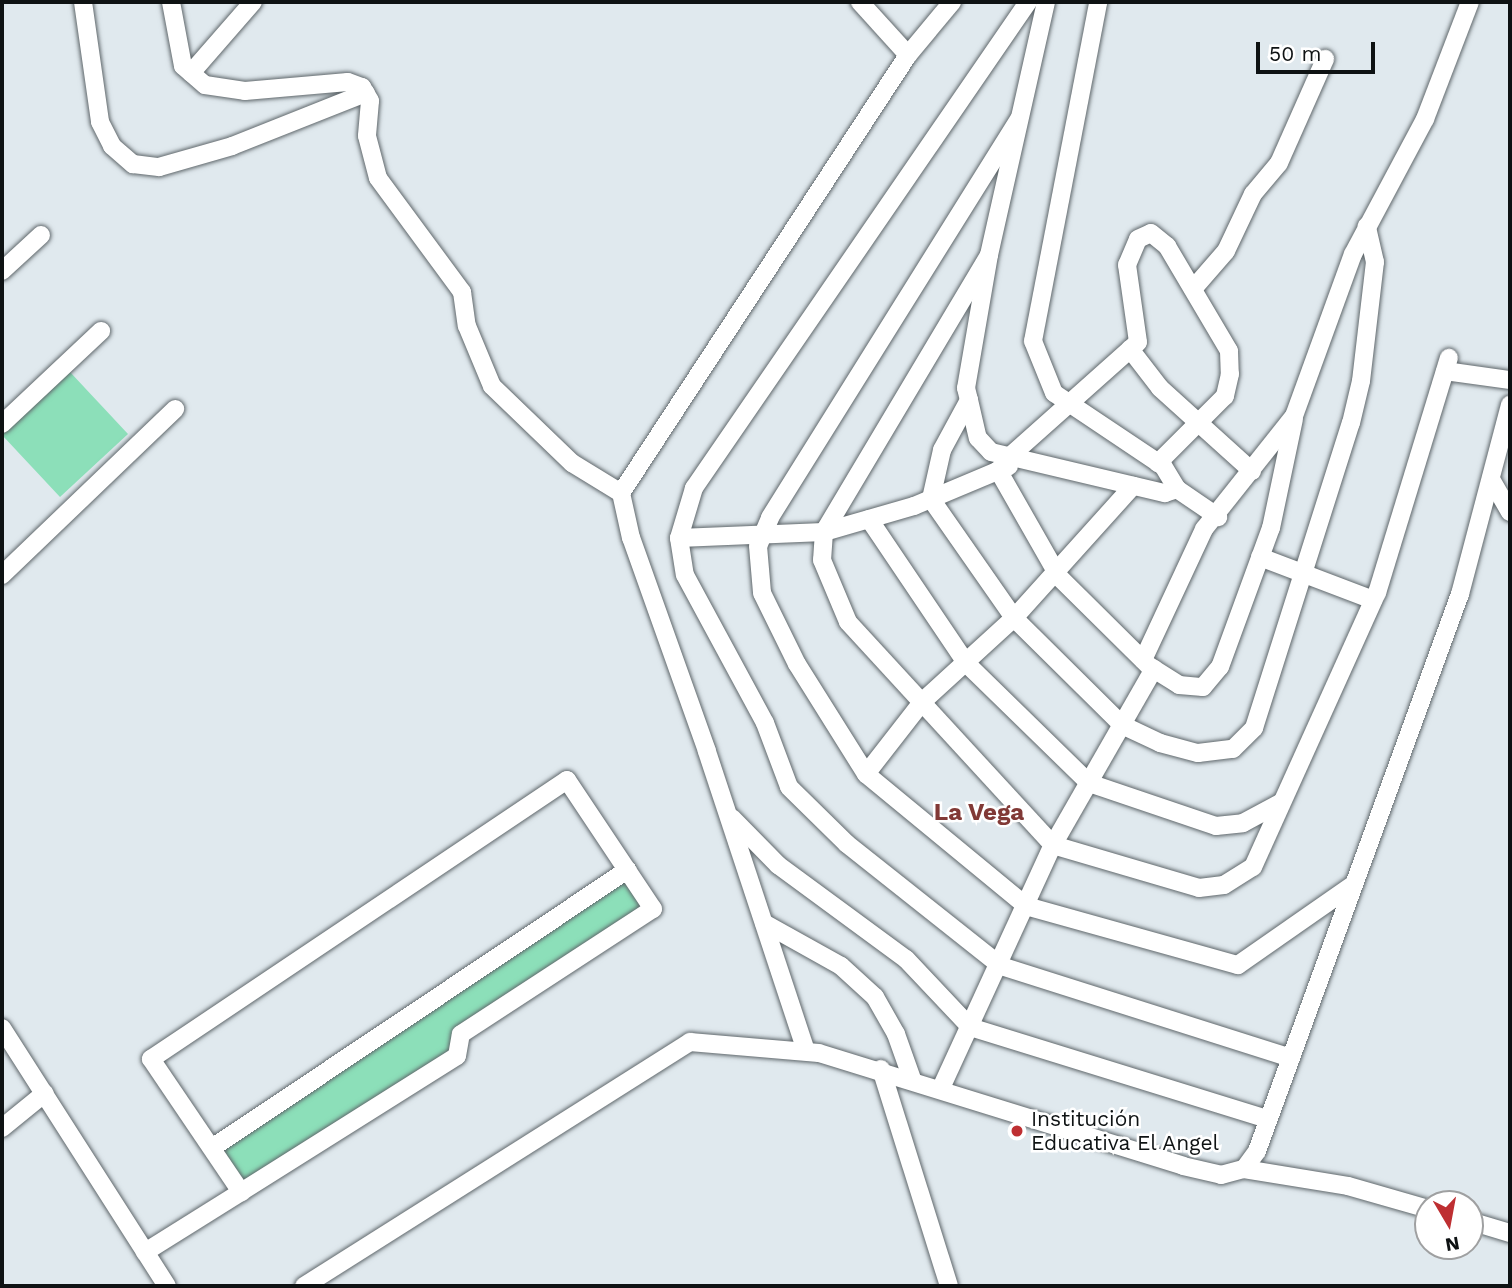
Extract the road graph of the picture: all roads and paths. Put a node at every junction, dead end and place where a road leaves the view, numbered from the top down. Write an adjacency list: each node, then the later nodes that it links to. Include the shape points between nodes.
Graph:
1 (83, 2): 13 (street, via 100,122 112,146 133,164 159,167 232,146)
2 (171, 2): 12 (street, via 183,66)
3 (253, 2): 12 (street)
4 (860, 2): 10 (street)
5 (952, 2): 10 (street)
6 (1028, 2): 43 (street, via 694,488)
7 (1046, 2): 14 (street)
8 (1098, 2): 24 (street, via 1033,341 1054,393)
9 (1470, 2): 15 (street, via 1425,119)
10 (908, 55): 36 (street)
11 (1325, 59): 19 (street, via 1279,163 1253,194 1226,251)
12 (191, 73): 13 (street, via 205,85 245,91 348,82)
13 (366, 93): 36 (street, via 370,101 367,136 378,178 462,292 467,326 492,386 572,463)
14 (1019, 119): 17 (street); 42 (street)
15 (1367, 226): 27 (street, via 1321,333 1312,374); 47 (street, via 1375,262 1362,381)
16 (41, 235): 18 (street)
17 (989, 255): 23 (street, via 966,388); 41 (street)
18 (2, 271)
19 (1194, 289): 21 (street, via 1159,238 1151,233 1138,239 1127,265 1138,342); 29 (street, via 1228,351 1230,374 1225,396)
20 (101, 331): 28 (street)
21 (1129, 349): 24 (street); 29 (street)
22 (1510, 380): 48 (street, via 1447,364)
23 (969, 400): 30 (street, via 978,438); 37 (street, via 942,450)
24 (1069, 403): 30 (street); 31 (street)
25 (1510, 405): 33 (street)
26 (175, 409): 46 (street)
27 (1294, 416): 32 (street); 44 (street)
28 (2, 424)
29 (1199, 424): 31 (street); 32 (street)
30 (1008, 463): 34 (street); 37 (street); 45 (street)
31 (1158, 463): 35 (street)
32 (1252, 471): 39 (street)
33 (1492, 481): 38 (street); 60 (street, via 1461,594)
34 (1133, 486): 35 (street, via 1165,493); 45 (street)
35 (1177, 489): 39 (street)
36 (621, 493): 57 (street, via 631,538)
37 (931, 499): 40 (street); 49 (street)
38 (1510, 512)
39 (1218, 517): 51 (street, via 1204,529)
40 (869, 519): 41 (street); 50 (street)
41 (824, 532): 42 (street); 52 (street, via 822,561 848,622)
42 (763, 536): 43 (street); 54 (street, via 758,546 762,593 797,664)
43 (679, 538): 63 (street, via 685,575 765,723 789,787 847,844)
44 (1261, 557): 47 (street); 51 (street, via 1220,667 1203,687 1179,685)
45 (1056, 571): 49 (street); 51 (street)
46 (2, 575)
47 (1304, 575): 48 (street); 53 (street, via 1254,727 1233,750 1198,753 1160,743)
48 (1373, 600): 56 (street)
49 (1014, 618): 50 (street); 53 (street)
50 (966, 663): 52 (street); 55 (street)
51 (1149, 665): 53 (street)
52 (922, 702): 54 (street); 58 (street)
53 (1122, 725): 55 (street)
54 (866, 774): 61 (street)
55 (1089, 783): 56 (street, via 1216,826 1243,823); 58 (street)
56 (1282, 802): 58 (street, via 1253,867 1224,886 1199,888)
57 (727, 813): 62 (street); 64 (street, via 778,865 906,959)
58 (1052, 845): 61 (street)
59 (627, 870): 74 (street); 74 (street, via 567,780 555,788 151,1059); 76 (street, via 653,909 461,1034 457,1056)
60 (1354, 884): 61 (street, via 1238,965); 67 (street)
61 (1026, 906): 63 (street)
62 (764, 923): 66 (street); 69 (street, via 841,966 875,997 896,1034)
63 (1001, 966): 64 (street); 67 (street)
64 (970, 1027): 70 (street); 72 (street)
65 (2, 1028): 71 (street)
66 (806, 1051): 68 (street); 82 (street, via 690,1042)
67 (1291, 1058): 72 (street)
68 (881, 1069): 69 (street); 83 (street)
69 (912, 1079): 70 (street)
70 (941, 1088): 75 (street, via 1183,1166 1221,1175)
71 (45, 1093): 73 (street); 80 (street)
72 (1268, 1119): 75 (street, via 1257,1151)
73 (2, 1128)
74 (212, 1148): 76 (street)
75 (1244, 1169): 77 (street, via 1348,1186)
76 (241, 1192): 80 (street)
77 (1414, 1205)
78 (1484, 1225): 79 (street)
79 (1510, 1233)
80 (145, 1252): 81 (street)
81 (167, 1286)
82 (304, 1286)
83 (947, 1286)

